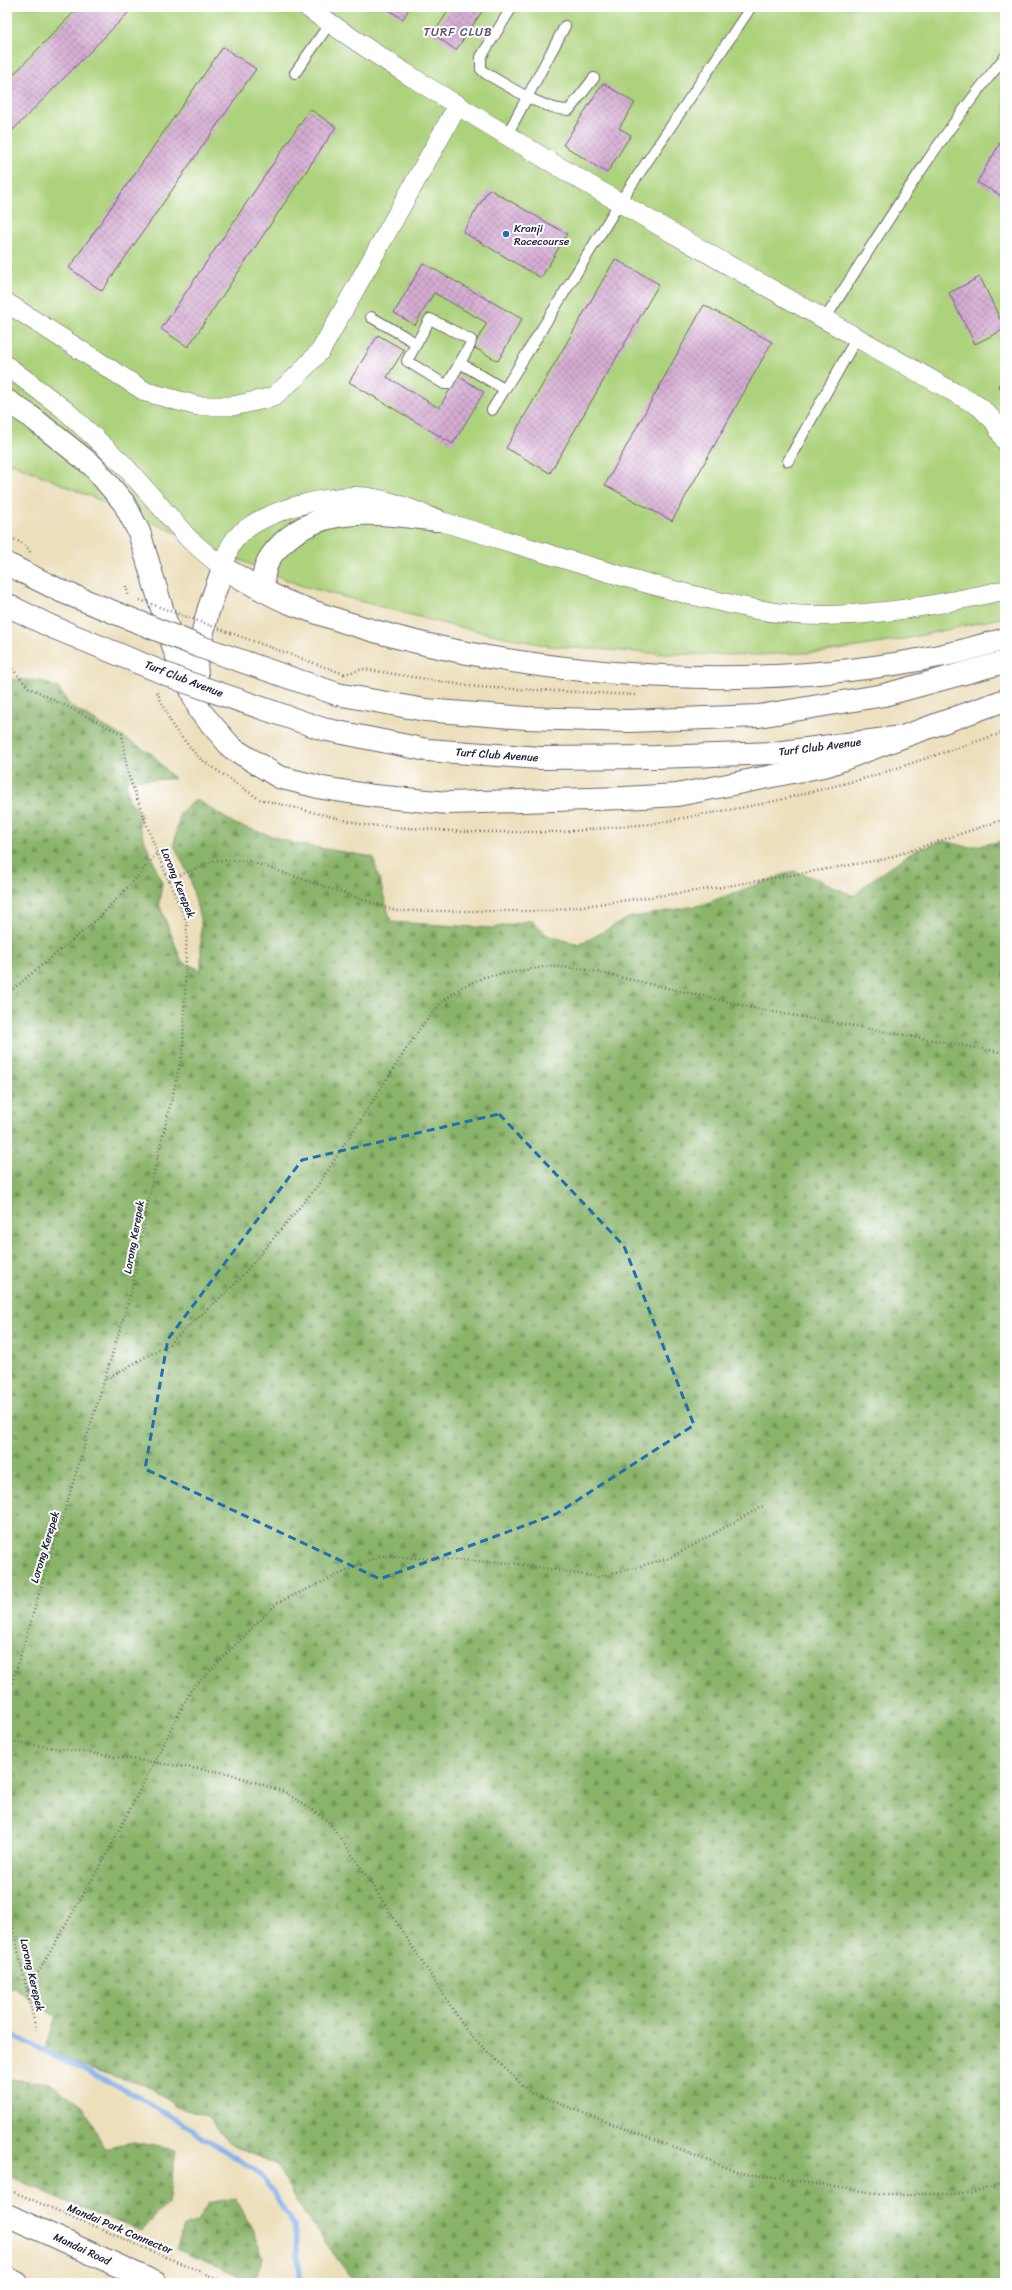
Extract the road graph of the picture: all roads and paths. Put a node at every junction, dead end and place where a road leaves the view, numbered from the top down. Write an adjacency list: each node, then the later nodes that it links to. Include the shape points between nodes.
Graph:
1 (307, 7): 4 (street)
2 (512, 7): 9 (lane, via 481,57 481,69)
3 (751, 7): 12 (lane)
4 (330, 23): 7 (lane); 10 (street)
5 (565, 26): 9 (lane)
6 (1005, 58): 15 (lane, via 974,95 923,165)
7 (295, 73)
8 (594, 78): 9 (lane, via 569,110 561,110)
9 (527, 96): 11 (lane)
10 (458, 105): 11 (street); 13 (street, via 321,350 273,397 233,406 198,406 146,392)
11 (507, 135): 12 (street)
12 (620, 202): 15 (street); 20 (lane)
13 (7, 303)
14 (371, 317): 17 (lane)
15 (825, 319): 16 (street)
16 (857, 337): 23 (street, via 980,407 994,422); 24 (lane)
17 (416, 343): 18 (lane, via 408,357 408,363 444,384 449,382); 18 (lane, via 430,319 434,319 470,340)
18 (460, 363): 20 (lane)
19 (7, 366): 27 (street, via 65,410 124,465 189,539)
20 (504, 389): 22 (lane)
21 (7, 401): 40 (main road, via 93,466 124,504 139,532 174,649)
22 (492, 410)
23 (1005, 441)
24 (788, 461)
25 (436, 520): 27 (street, via 409,507 371,497 338,498 300,504 260,519 241,534 231,545); 29 (street, via 665,589 755,610 801,615 854,614 934,606); 30 (main road, via 356,512 317,521 287,537 269,558 263,580)
26 (7, 564): 35 (main road, bridge, via 61,592 198,646 337,694 425,710 526,718 629,721 752,716 884,695)
27 (223, 568): 30 (main road); 40 (main road, via 208,611 196,661)
28 (126, 586): 32 (path)
29 (1005, 590)
30 (266, 591): 34 (main road, via 293,604 364,628 471,653 574,670 708,678 830,672 939,656)
31 (122, 593): 38 (path, bridge, via 344,674 363,669 476,687)
32 (130, 599)
33 (7, 604): 42 (main road, Turf Club Avenue, bridge, via 50,626 183,681 323,729 427,750 540,758 656,757 775,753)
34 (1005, 639)
35 (1005, 662)
36 (7, 663): 44 (path, Lorong Kerepek, via 28,688 122,734 128,774)
37 (155, 684): 41 (path, via 173,727 199,758 259,799 365,825 468,832 562,832 650,824 766,803 870,778)
38 (638, 695)
39 (1005, 700): 42 (main road, Turf Club Avenue)
40 (200, 711): 42 (main road, via 232,748 279,777 323,788 374,796 448,803 677,795 828,765)
41 (1005, 732)
42 (902, 737)
43 (1005, 819): 45 (path, via 885,859 716,888 547,910 396,911 249,861 215,860)
44 (157, 853): 45 (path, Lorong Kerepek); 46 (path, via 99,918)
45 (169, 880): 48 (path, Lorong Kerepek, via 187,923 183,1052 153,1176 131,1293)
46 (7, 994)
47 (1005, 1053): 48 (path, via 763,1010 584,969 550,966 484,977 462,987 442,1002 420,1028 318,1185 236,1283 169,1344)
48 (105, 1379): 50 (path, Lorong Kerepek)
49 (765, 1506): 52 (path, via 670,1558 598,1577 513,1563 379,1556 277,1603 190,1690)
50 (7, 1699)
51 (7, 1741): 52 (path)
52 (153, 1763): 54 (path, via 108,1852); 56 (path, via 227,1773 285,1792 328,1821 469,2034 531,2093 740,2173 882,2194 971,2194)
53 (7, 1901): 54 (path, Lorong Kerepek)
54 (28, 1990): 55 (path, Lorong Kerepek)
55 (36, 2030)
56 (1005, 2182)
57 (7, 2189): 62 (path, Mandai Park Connector)
58 (7, 2215): 61 (main road, Mandai Road)
59 (7, 2278): 60 (main road)
60 (17, 2283)
61 (156, 2283)
62 (227, 2283)

